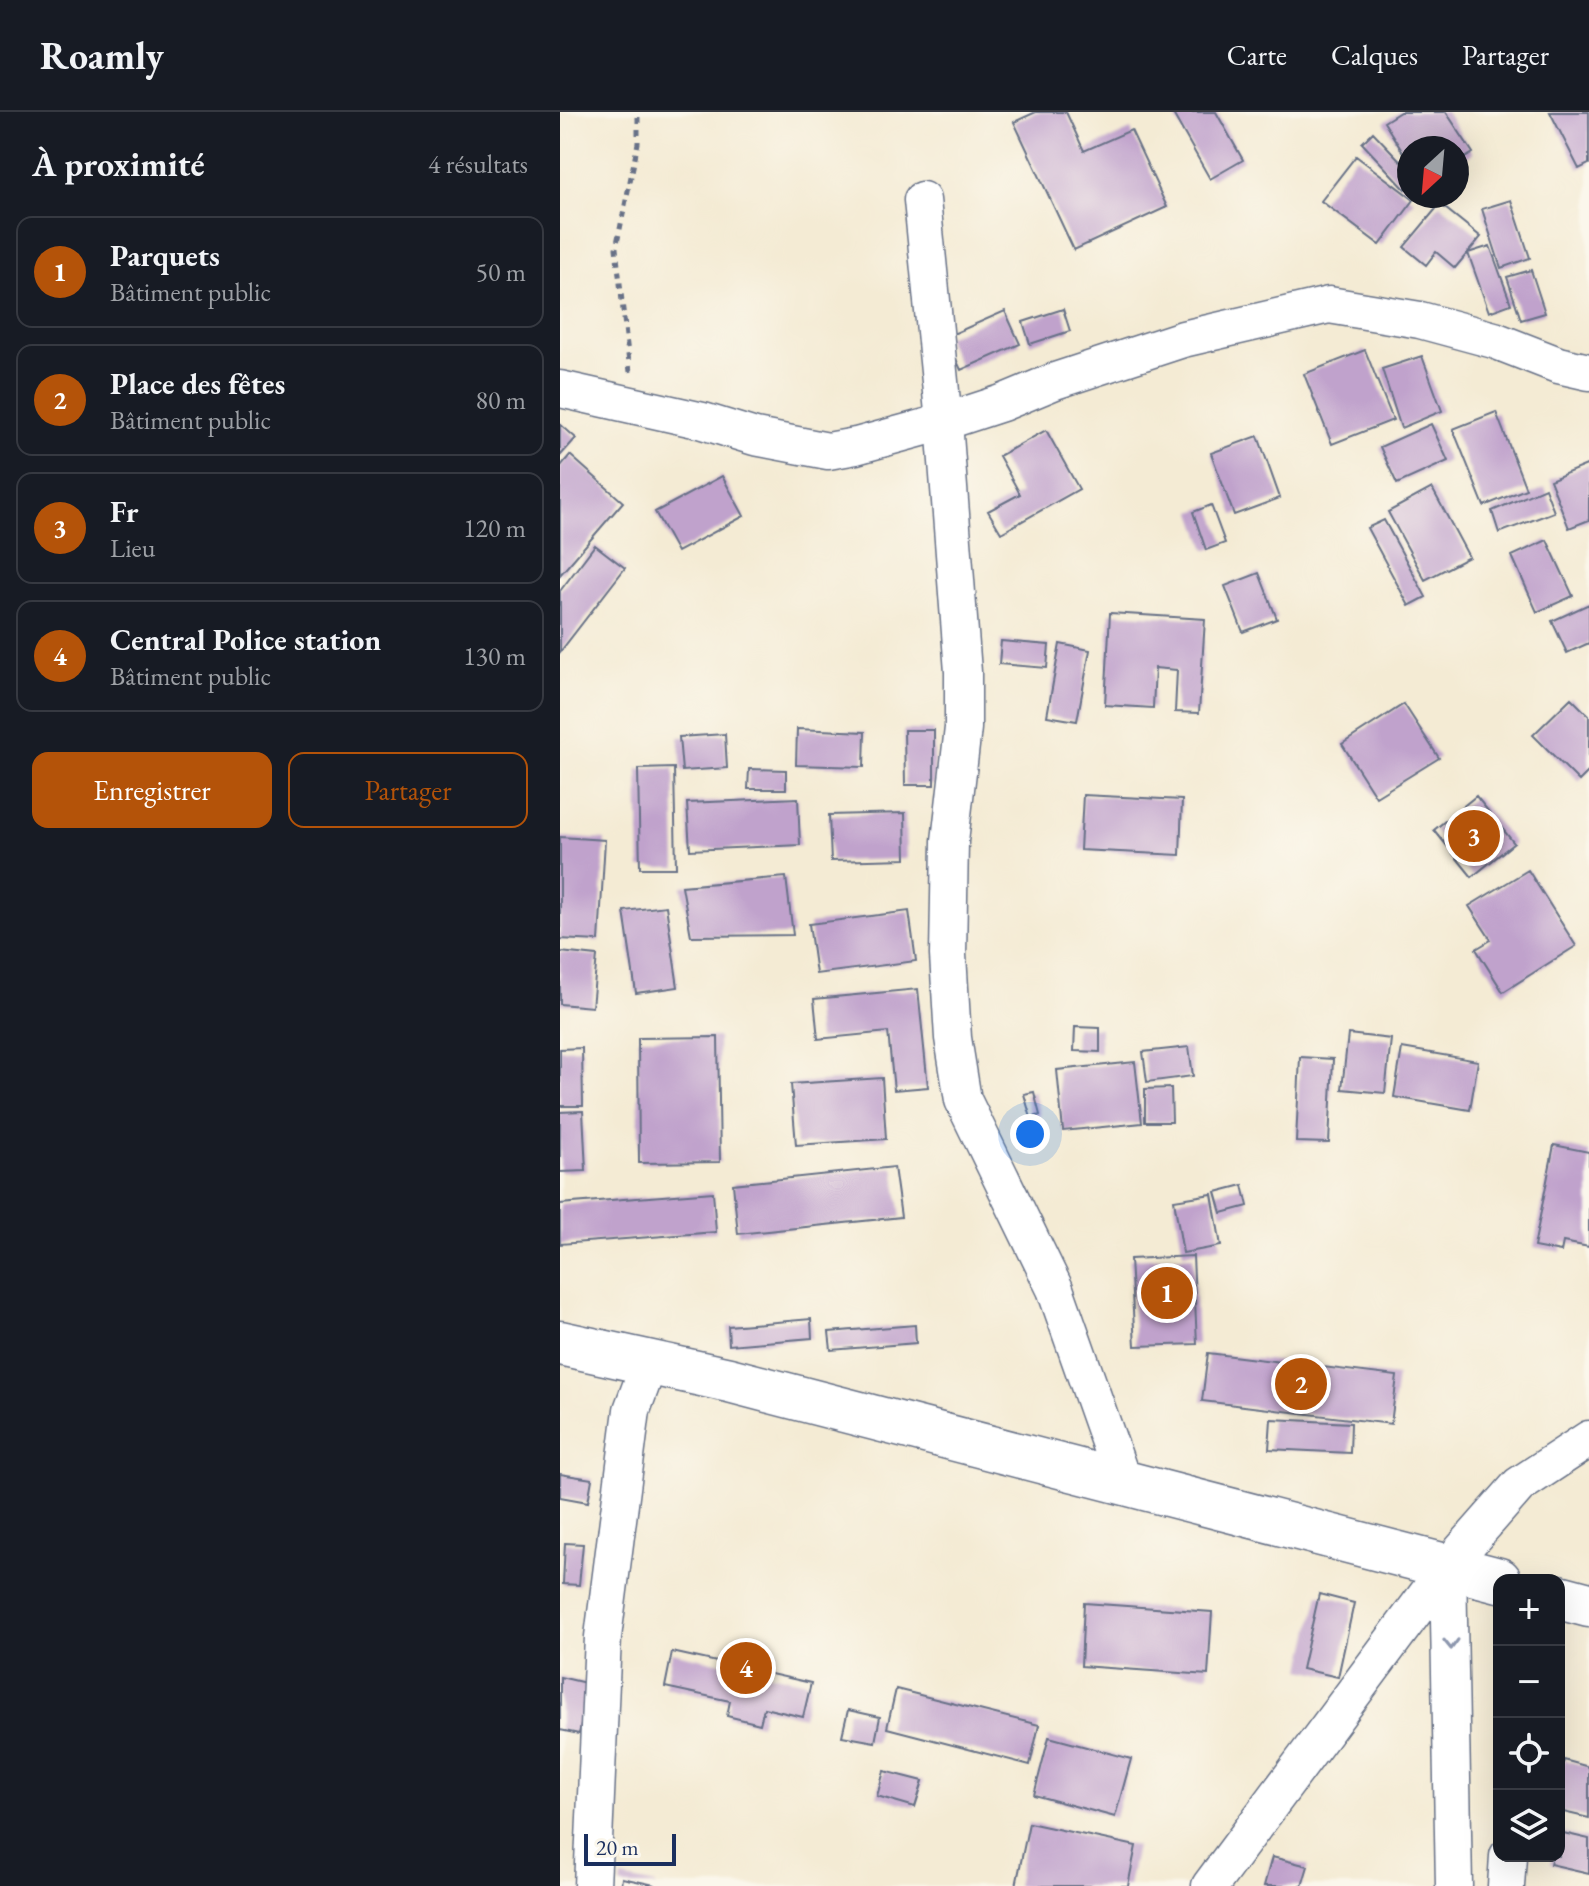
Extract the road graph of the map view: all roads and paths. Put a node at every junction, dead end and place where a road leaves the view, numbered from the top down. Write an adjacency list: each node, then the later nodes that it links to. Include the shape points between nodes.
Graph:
1 (638, 112): 5 (path, via 638,143 616,248)
2 (922, 200): 6 (street)
3 (1589, 372): 6 (street, via 1420,320 1329,305 1183,339)
4 (560, 389): 5 (street)
5 (634, 405): 6 (street, via 828,451)
6 (944, 422): 10 (street, via 963,672 963,728 950,841 948,955 963,1100 1055,1289)
7 (560, 1343): 8 (street)
8 (650, 1361): 10 (street); 16 (street, via 632,1410 603,1637)
9 (1589, 1439): 11 (street, via 1519,1485)
10 (1123, 1482): 11 (street)
11 (1448, 1566): 12 (street); 17 (street); 18 (street, one-way to 18)
12 (1493, 1578)
13 (1565, 1599): 14 (street)
14 (1589, 1605)
15 (1508, 1862): 19 (street)
16 (592, 1886)
17 (1210, 1886)
18 (1454, 1886)
19 (1506, 1886)

